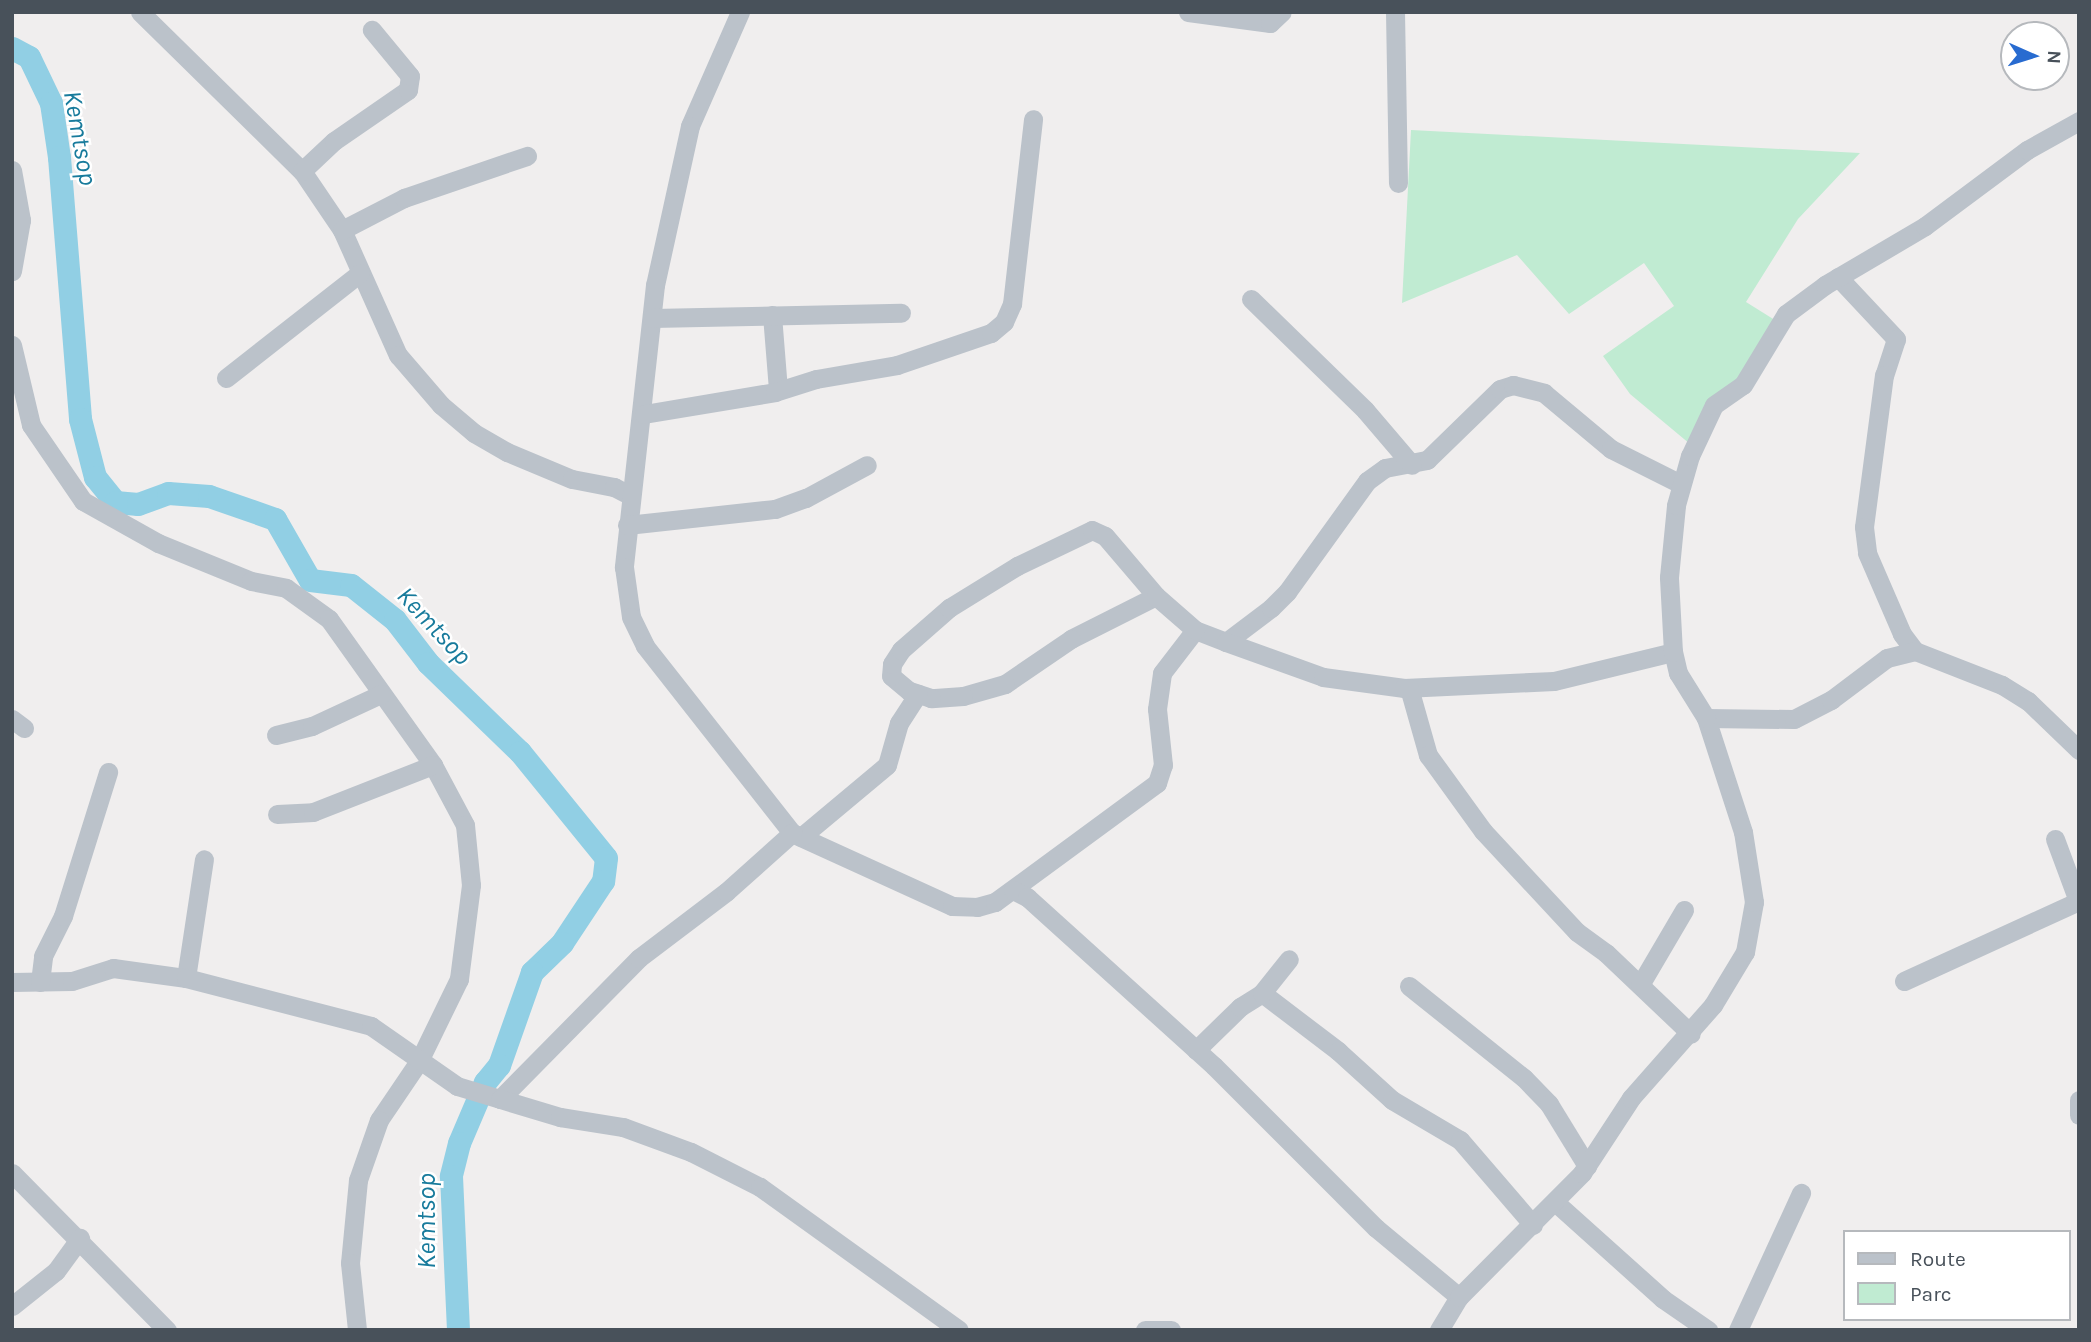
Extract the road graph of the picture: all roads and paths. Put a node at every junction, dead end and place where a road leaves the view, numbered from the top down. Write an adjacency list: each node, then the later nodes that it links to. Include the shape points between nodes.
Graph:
1 (140, 12): 12 (street)
2 (740, 12): 21 (street, via 690,126)
3 (1188, 12): 6 (street)
4 (1282, 12): 6 (street, via 1270,23)
5 (1395, 12): 13 (street)
6 (1227, 15)
7 (372, 30): 12 (street, via 410,76 408,90 334,141)
8 (1034, 119): 24 (street, via 1012,304 1004,322 991,333 897,365)
9 (2079, 121): 17 (street, via 2027,150 1925,226)
10 (527, 156): 14 (street, via 404,198)
11 (12, 170): 15 (street, via 21,220)
12 (302, 170): 14 (street)
13 (1398, 183)
14 (342, 230): 16 (street)
15 (12, 271)
16 (360, 273): 23 (street); 29 (street, via 398,355 441,405 474,433 537,466 582,482 614,486)
17 (1838, 277): 28 (street, via 1786,314 1743,385 1714,405); 34 (street, via 1896,339 1884,374 1864,527 1867,553 1902,634)
18 (1251, 299): 27 (street, via 1366,410)
19 (901, 313): 20 (street)
20 (772, 314): 21 (street); 24 (street)
21 (652, 318): 25 (street)
22 (12, 345): 37 (street, via 31,425 83,502 158,543 251,581 286,588 309,602 329,619)
23 (226, 379)
24 (778, 390): 25 (street)
25 (643, 414): 29 (street)
26 (867, 465): 30 (street, via 775,509)
27 (1412, 465): 28 (street, via 1434,456 1485,401 1513,385 1544,393 1611,449); 33 (street, via 1385,468 1367,481 1287,592)
28 (1681, 484): 35 (street, via 1670,555)
29 (629, 495): 30 (street)
30 (627, 525): 45 (street, via 626,583 637,631 656,662)
31 (1156, 596): 32 (street); 38 (street, via 1071,639 1005,684 946,699); 38 (street, via 1100,532 1092,530 978,588 901,650 891,676)
32 (1195, 630): 33 (street); 48 (street, via 1162,673 1157,709 1163,765 1157,783)
33 (1226, 642): 36 (street, via 1323,677)
34 (1915, 651): 39 (street, via 1887,658 1831,700 1794,719); 41 (street, via 2002,685 2028,701)
35 (1673, 652): 36 (street, via 1554,681); 39 (street, via 1678,673)
36 (1409, 688): 56 (street, via 1428,755 1483,831 1577,932)
37 (381, 694): 40 (street, via 312,726); 42 (street)
38 (918, 694): 45 (street, via 899,723 887,765)
39 (1706, 718): 59 (street, via 1742,832 1754,902 1745,952)
40 (276, 735)
41 (2079, 750)
42 (433, 765): 44 (street, via 313,811); 61 (street, via 465,825 471,885 459,979)
43 (108, 772): 55 (street, via 63,916 43,956)
44 (277, 814)
45 (797, 835): 48 (street, via 952,906 978,907); 62 (street, via 639,958)
46 (2055, 839): 49 (street)
47 (204, 859): 52 (street)
48 (1013, 890): 60 (street, via 1027,897)
49 (2078, 901): 53 (street)
50 (1684, 910): 56 (street)
51 (1289, 959): 58 (street)
52 (186, 978): 55 (street, via 113,968 72,981); 61 (street, via 371,1026)
53 (1904, 981)
54 (12, 982): 55 (street)
55 (40, 982)
56 (1640, 985): 59 (street)
57 (1409, 986): 65 (street, via 1524,1078 1549,1104)
58 (1262, 993): 60 (street, via 1240,1007); 69 (street, via 1338,1051 1392,1100 1460,1140)
59 (1691, 1034): 65 (street, via 1631,1098)
60 (1196, 1050): 71 (street, via 1376,1227)
61 (419, 1061): 62 (street, via 466,1088); 74 (street, via 379,1120 358,1180 350,1263)
62 (496, 1098): 75 (street, via 560,1117 623,1128 691,1152 760,1187)
63 (2079, 1100): 64 (street)
64 (2079, 1115)
65 (1587, 1166): 68 (street)
66 (12, 1173): 70 (street)
67 (1801, 1193): 80 (street)
68 (1555, 1202): 69 (street); 79 (street, via 1663,1299)
69 (1532, 1225): 71 (street)
70 (80, 1238): 72 (street, via 56,1271); 73 (street)
71 (1459, 1297): 78 (street)
72 (12, 1306)
73 (167, 1330)
74 (357, 1330)
75 (959, 1330)
76 (1145, 1330): 77 (street)
77 (1171, 1330)
78 (1438, 1330)
79 (1708, 1330)
80 (1738, 1330)

